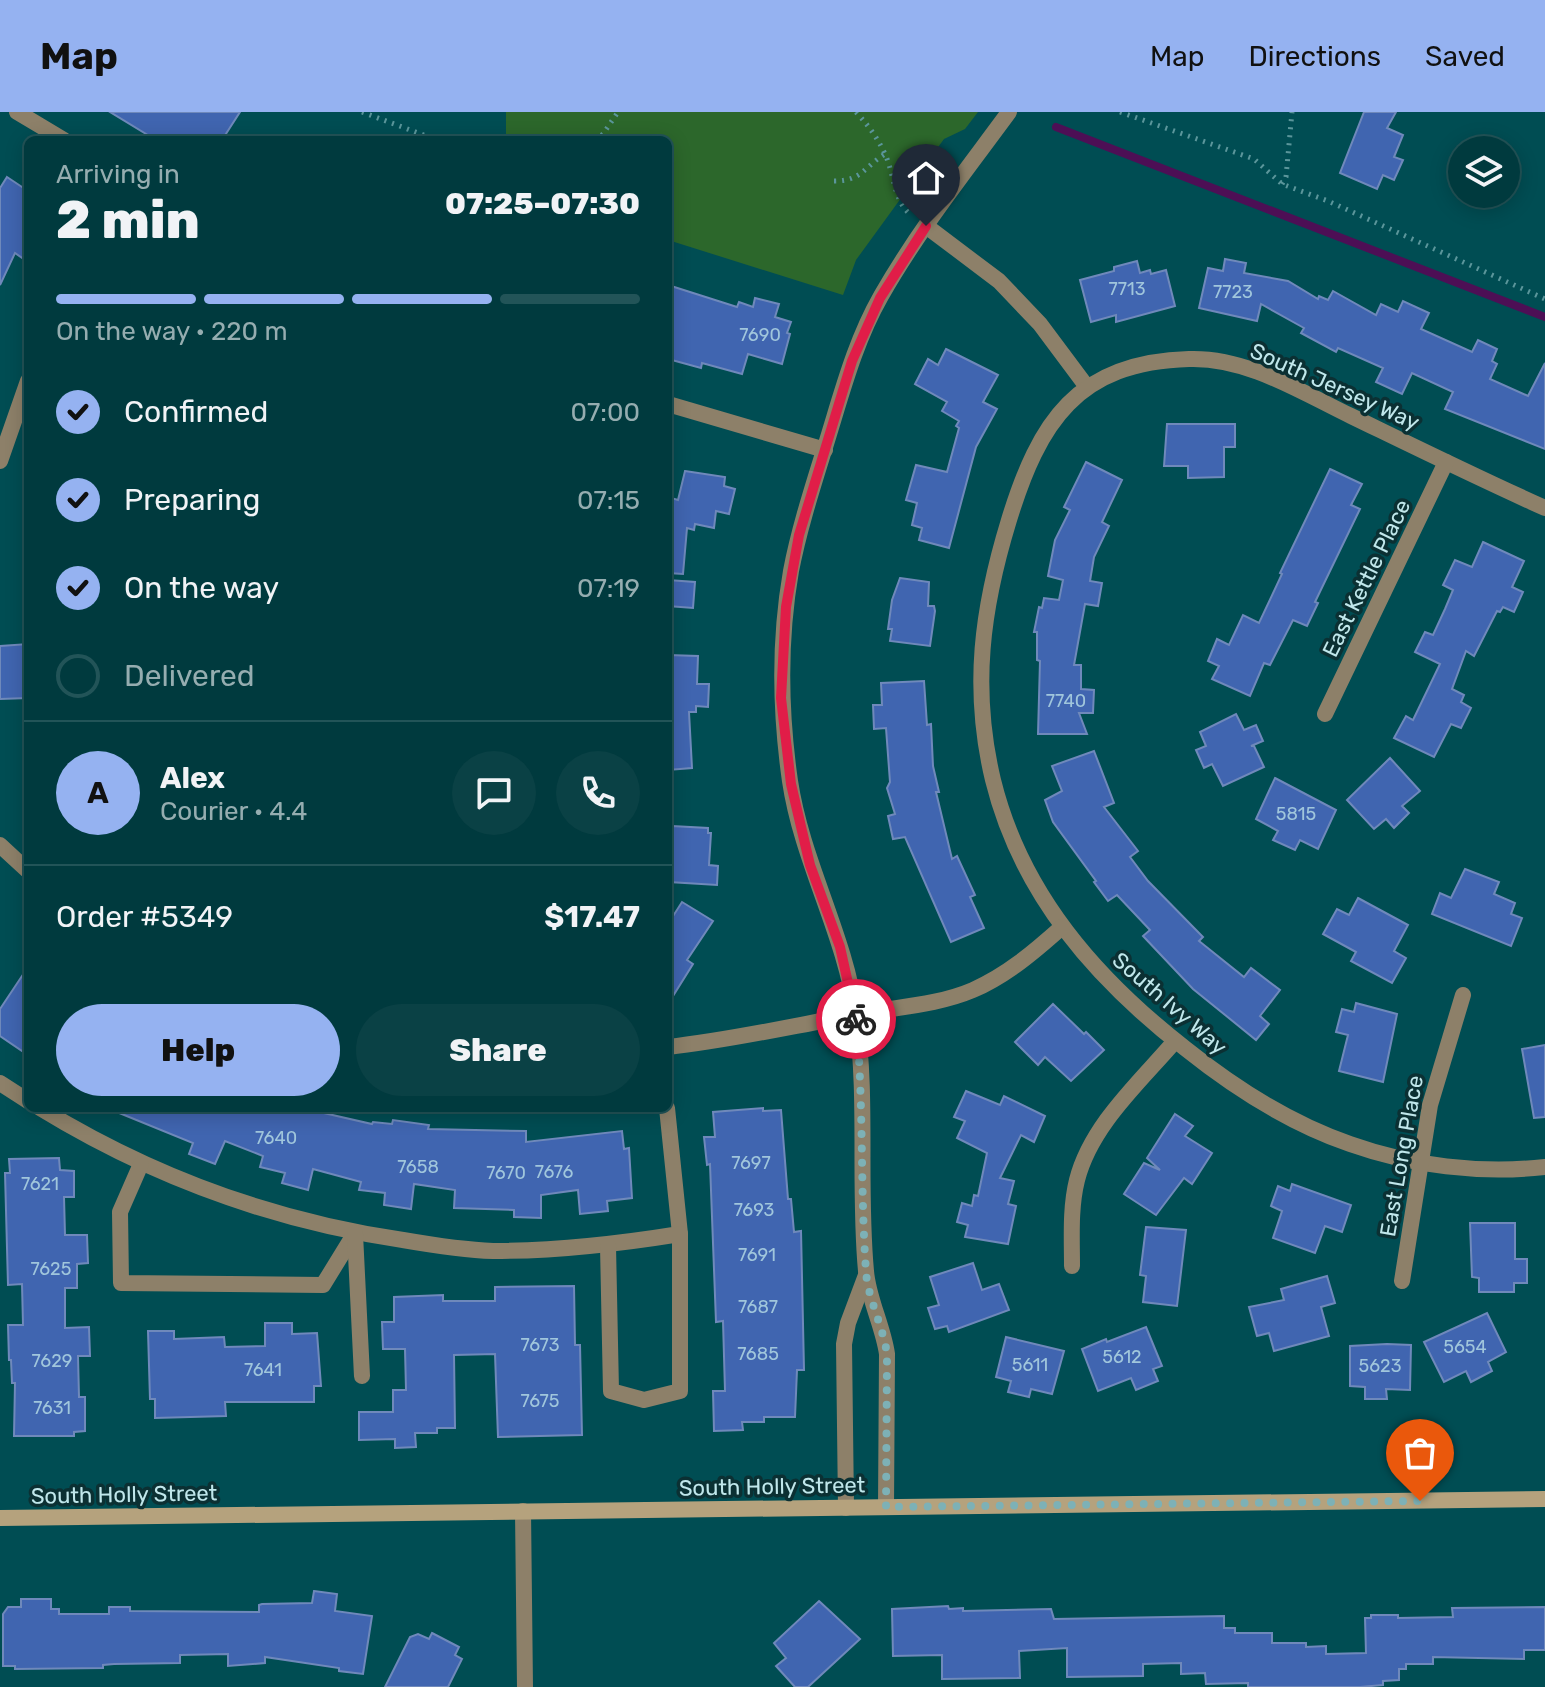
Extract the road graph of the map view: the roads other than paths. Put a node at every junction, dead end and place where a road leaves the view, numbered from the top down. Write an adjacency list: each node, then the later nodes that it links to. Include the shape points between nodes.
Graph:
1 (17, 112): 3 (street)
2 (1009, 112): 4 (street)
3 (57, 136)
4 (926, 226): 5 (street, via 999,281 1040,324); 8 (street, via 864,330)
5 (1087, 387): 10 (street, South Jersey Way, via 1117,373 1168,361 1191,358 1233,364); 15 (street, South Ivy Way, via 1062,408 1030,458 993,578 981,642 982,712 993,781 1018,852)
6 (24, 392): 9 (street)
7 (672, 405): 8 (street)
8 (825, 450): 17 (street, via 791,569 781,698 800,826)
9 (0, 461)
10 (1446, 462): 11 (street, South Jersey Way); 12 (street, East Kettle Place)
11 (1545, 508)
12 (1325, 714)
13 (0, 845): 14 (street)
14 (24, 867)
15 (1062, 927): 17 (street, via 1010,970 970,992); 18 (street, South Ivy Way, via 1112,986)
16 (1463, 995): 24 (street, East Long Place, via 1433,1093)
17 (856, 1014): 19 (street); 31 (street)
18 (1175, 1041): 24 (street, South Ivy Way, via 1289,1118 1349,1144); 30 (street, via 1096,1135 1086,1156 1077,1181)
19 (672, 1047)
20 (0, 1083): 21 (street)
21 (24, 1098)
22 (47, 1112): 25 (street)
23 (667, 1112): 28 (street)
24 (1421, 1162): 26 (street, South Ivy Way, via 1492,1171); 32 (street, East Long Place)
25 (141, 1164): 27 (street, via 251,1206); 27 (street, via 120,1212 121,1283 323,1285)
26 (1545, 1167)
27 (355, 1233): 29 (street, via 490,1251); 33 (street)
28 (680, 1234): 29 (street); 29 (street, via 680,1391 644,1400 611,1391)
29 (608, 1246)
30 (1072, 1266)
31 (866, 1275): 35 (street, via 887,1354); 36 (street, via 844,1344)
32 (1402, 1281)
33 (362, 1376)
34 (1545, 1499): 35 (main road, South Holly Street)
35 (886, 1507): 36 (main road, South Holly Street)
36 (846, 1508): 37 (main road, South Holly Street)
37 (523, 1511): 38 (main road, South Holly Street); 39 (street)
38 (0, 1518)
39 (525, 1687)

